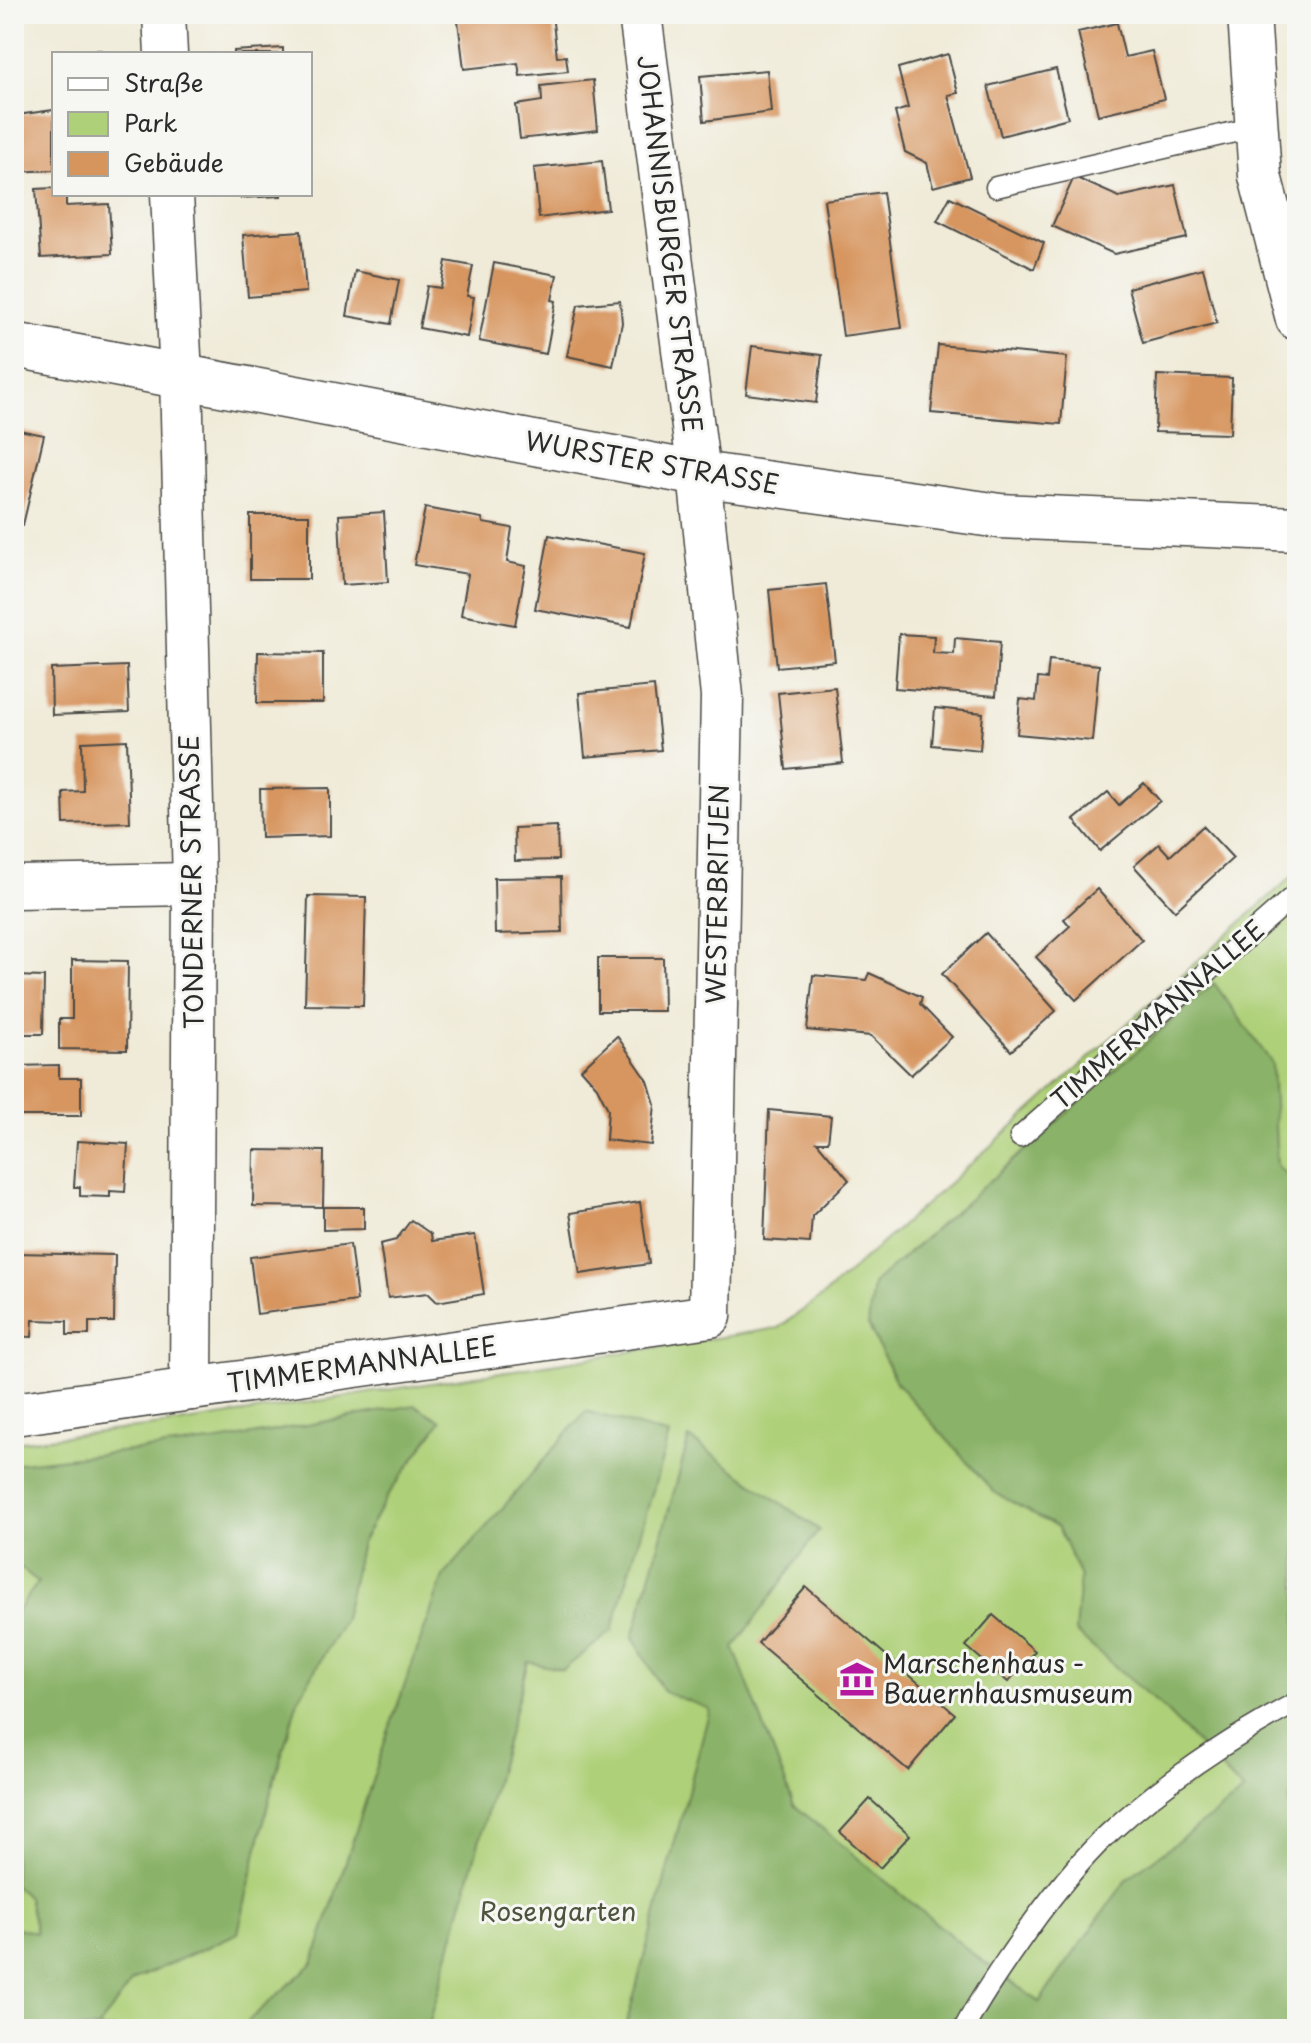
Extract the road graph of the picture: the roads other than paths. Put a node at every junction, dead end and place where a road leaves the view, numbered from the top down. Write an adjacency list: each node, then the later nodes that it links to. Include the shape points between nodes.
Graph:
1 (164, 14): 4 (street)
2 (640, 14): 11 (street, JOHANNISBURGER STRASSE)
3 (1249, 14): 5 (street)
4 (166, 52)
5 (1256, 127): 6 (lane); 8 (street, via 1260,176)
6 (996, 187)
7 (172, 196): 10 (street, TONDERNER STRASSE)
8 (1297, 319)
9 (14, 345): 10 (street, WURSTER STRASSE)
10 (181, 376): 11 (street, WURSTER STRASSE); 13 (street, TONDERNER STRASSE)
11 (699, 474): 12 (street, WURSTER STRASSE, via 1000,516); 17 (street, WESTERBRITJEN, via 722,696)
12 (1297, 529)
13 (194, 884): 14 (street); 18 (street, TONDERNER STRASSE)
14 (14, 887)
15 (1297, 893): 16 (lane, TIMMERMANNALLEE)
16 (1020, 1137)
17 (710, 1316): 18 (street, TIMMERMANNALLEE)
18 (191, 1389): 19 (street, TIMMERMANNALLEE)
19 (14, 1414)
20 (1297, 1702): 21 (lane, via 1168,1782 1106,1835 1035,1919)
21 (964, 2029)

